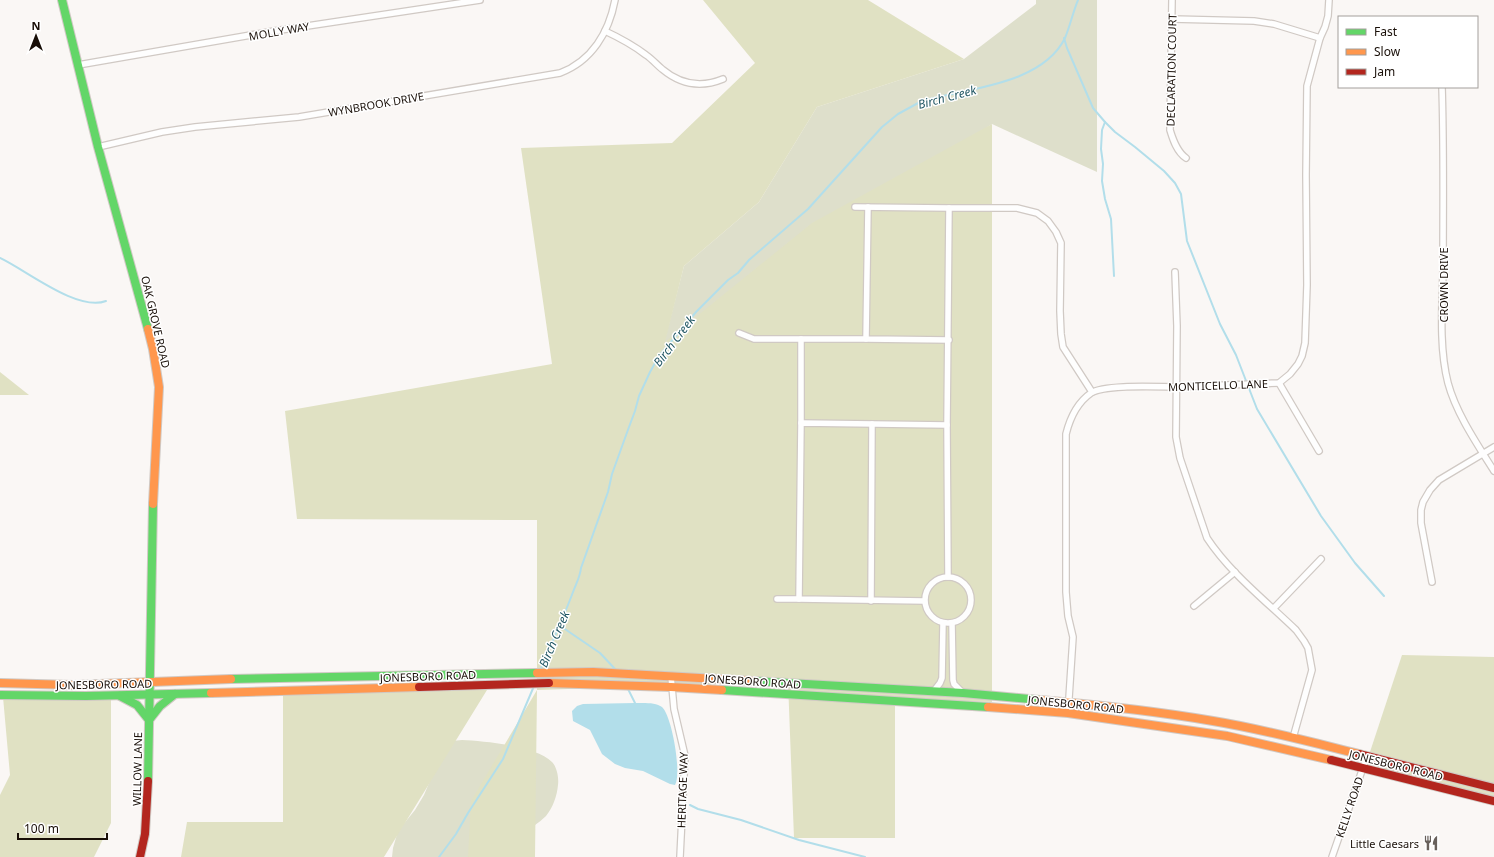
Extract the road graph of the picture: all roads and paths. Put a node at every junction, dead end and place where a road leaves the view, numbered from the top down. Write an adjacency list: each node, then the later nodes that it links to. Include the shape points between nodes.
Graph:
1 (62, 0): 9 (main road, OAK GROVE ROAD)
2 (480, 0): 9 (street, MOLLY WAY, via 274,30)
3 (615, 0): 7 (street, WYNBROOK DRIVE)
4 (1172, 0): 6 (street, DECLARATION COURT)
5 (1329, 0): 8 (street, MONTICELLO LANE, via 1328,16)
6 (1172, 19): 8 (street, via 1254,20); 13 (street, DECLARATION COURT, via 1170,130 1177,147)
7 (606, 31): 10 (street, via 627,42 671,76 683,82 713,83); 12 (street, WYNBROOK DRIVE, via 583,60 573,68 560,73 299,117 162,132)
8 (1320, 38): 22 (street, MONTICELLO LANE, via 1307,86 1305,343 1298,364)
9 (78, 65): 12 (main road, OAK GROVE ROAD)
10 (723, 79)
11 (1442, 88): 30 (street, CROWN DRIVE, via 1444,361 1455,404)
12 (98, 147): 45 (main road, OAK GROVE ROAD, via 153,349 159,387 154,474)
13 (1186, 158)
14 (855, 206): 15 (street)
15 (868, 207): 16 (street); 20 (street)
16 (949, 208): 21 (street); 24 (street, via 1018,208 1037,213 1048,221 1061,243 1060,312 1063,347)
17 (1175, 272): 23 (street)
18 (739, 333): 19 (street, via 754,339)
19 (801, 339): 20 (street); 25 (street)
20 (866, 339): 21 (street)
21 (949, 340): 27 (street)
22 (1280, 383): 23 (street, MONTICELLO LANE); 29 (street)
23 (1176, 387): 24 (street, MONTICELLO LANE, via 1109,388); 33 (street, via 1176,437 1180,458 1207,538)
24 (1092, 392): 54 (street, via 1069,420 1066,434 1066,592 1073,637)
25 (801, 423): 26 (street); 37 (street)
26 (872, 424): 27 (street); 38 (street)
27 (947, 425): 34 (street)
28 (1494, 447): 30 (street)
29 (1319, 452)
30 (1483, 454): 31 (street, CROWN DRIVE); 35 (street, via 1439,480 1423,502 1421,523)
31 (1494, 471)
32 (1321, 559): 41 (street)
33 (1235, 572): 40 (street); 41 (street)
34 (948, 576): 39 (street, via 934,581 928,587); 43 (street, via 963,582 968,588 972,602 965,616)
35 (1432, 582)
36 (777, 599): 37 (street)
37 (799, 599): 38 (street)
38 (871, 601): 39 (street)
39 (924, 601): 42 (street, via 932,618)
40 (1194, 606)
41 (1274, 608): 57 (street, via 1304,640 1311,662 1312,670)
42 (943, 623): 43 (street); 48 (street, via 942,678)
43 (952, 623): 49 (street, via 953,680)
44 (671, 676): 45 (main road, JONESBORO ROAD, via 558,672); 47 (street, HERITAGE WAY); 48 (main road, JONESBORO ROAD)
45 (149, 681): 46 (main road, JONESBORO ROAD); 50 (main road, WILLOW LANE)
46 (0, 683)
47 (671, 687): 51 (main road, JONESBORO ROAD, via 563,683); 55 (main road, JONESBORO ROAD); 63 (street, HERITAGE WAY, via 685,756)
48 (933, 692): 49 (main road, JONESBORO ROAD)
49 (963, 693): 54 (main road, JONESBORO ROAD)
50 (149, 694): 51 (main road, JONESBORO ROAD); 53 (main road, JONESBORO ROAD); 56 (main road, WILLOW LANE)
51 (176, 694): 56 (main road, via 165,700)
52 (0, 695): 53 (main road, JONESBORO ROAD)
53 (117, 695): 56 (main road, via 142,708)
54 (1068, 701): 55 (street); 57 (main road, JONESBORO ROAD, via 1214,721)
55 (1068, 713): 59 (main road, JONESBORO ROAD, via 1227,736)
56 (149, 720): 62 (main road, WILLOW LANE, via 148,802)
57 (1294, 738): 58 (main road, JONESBORO ROAD)
58 (1366, 756): 59 (street, KELLY ROAD); 60 (main road, JONESBORO ROAD)
59 (1362, 768): 61 (main road, JONESBORO ROAD); 64 (street, KELLY ROAD)
60 (1494, 788)
61 (1494, 801)
62 (140, 857)
63 (680, 857)
64 (1332, 857)

